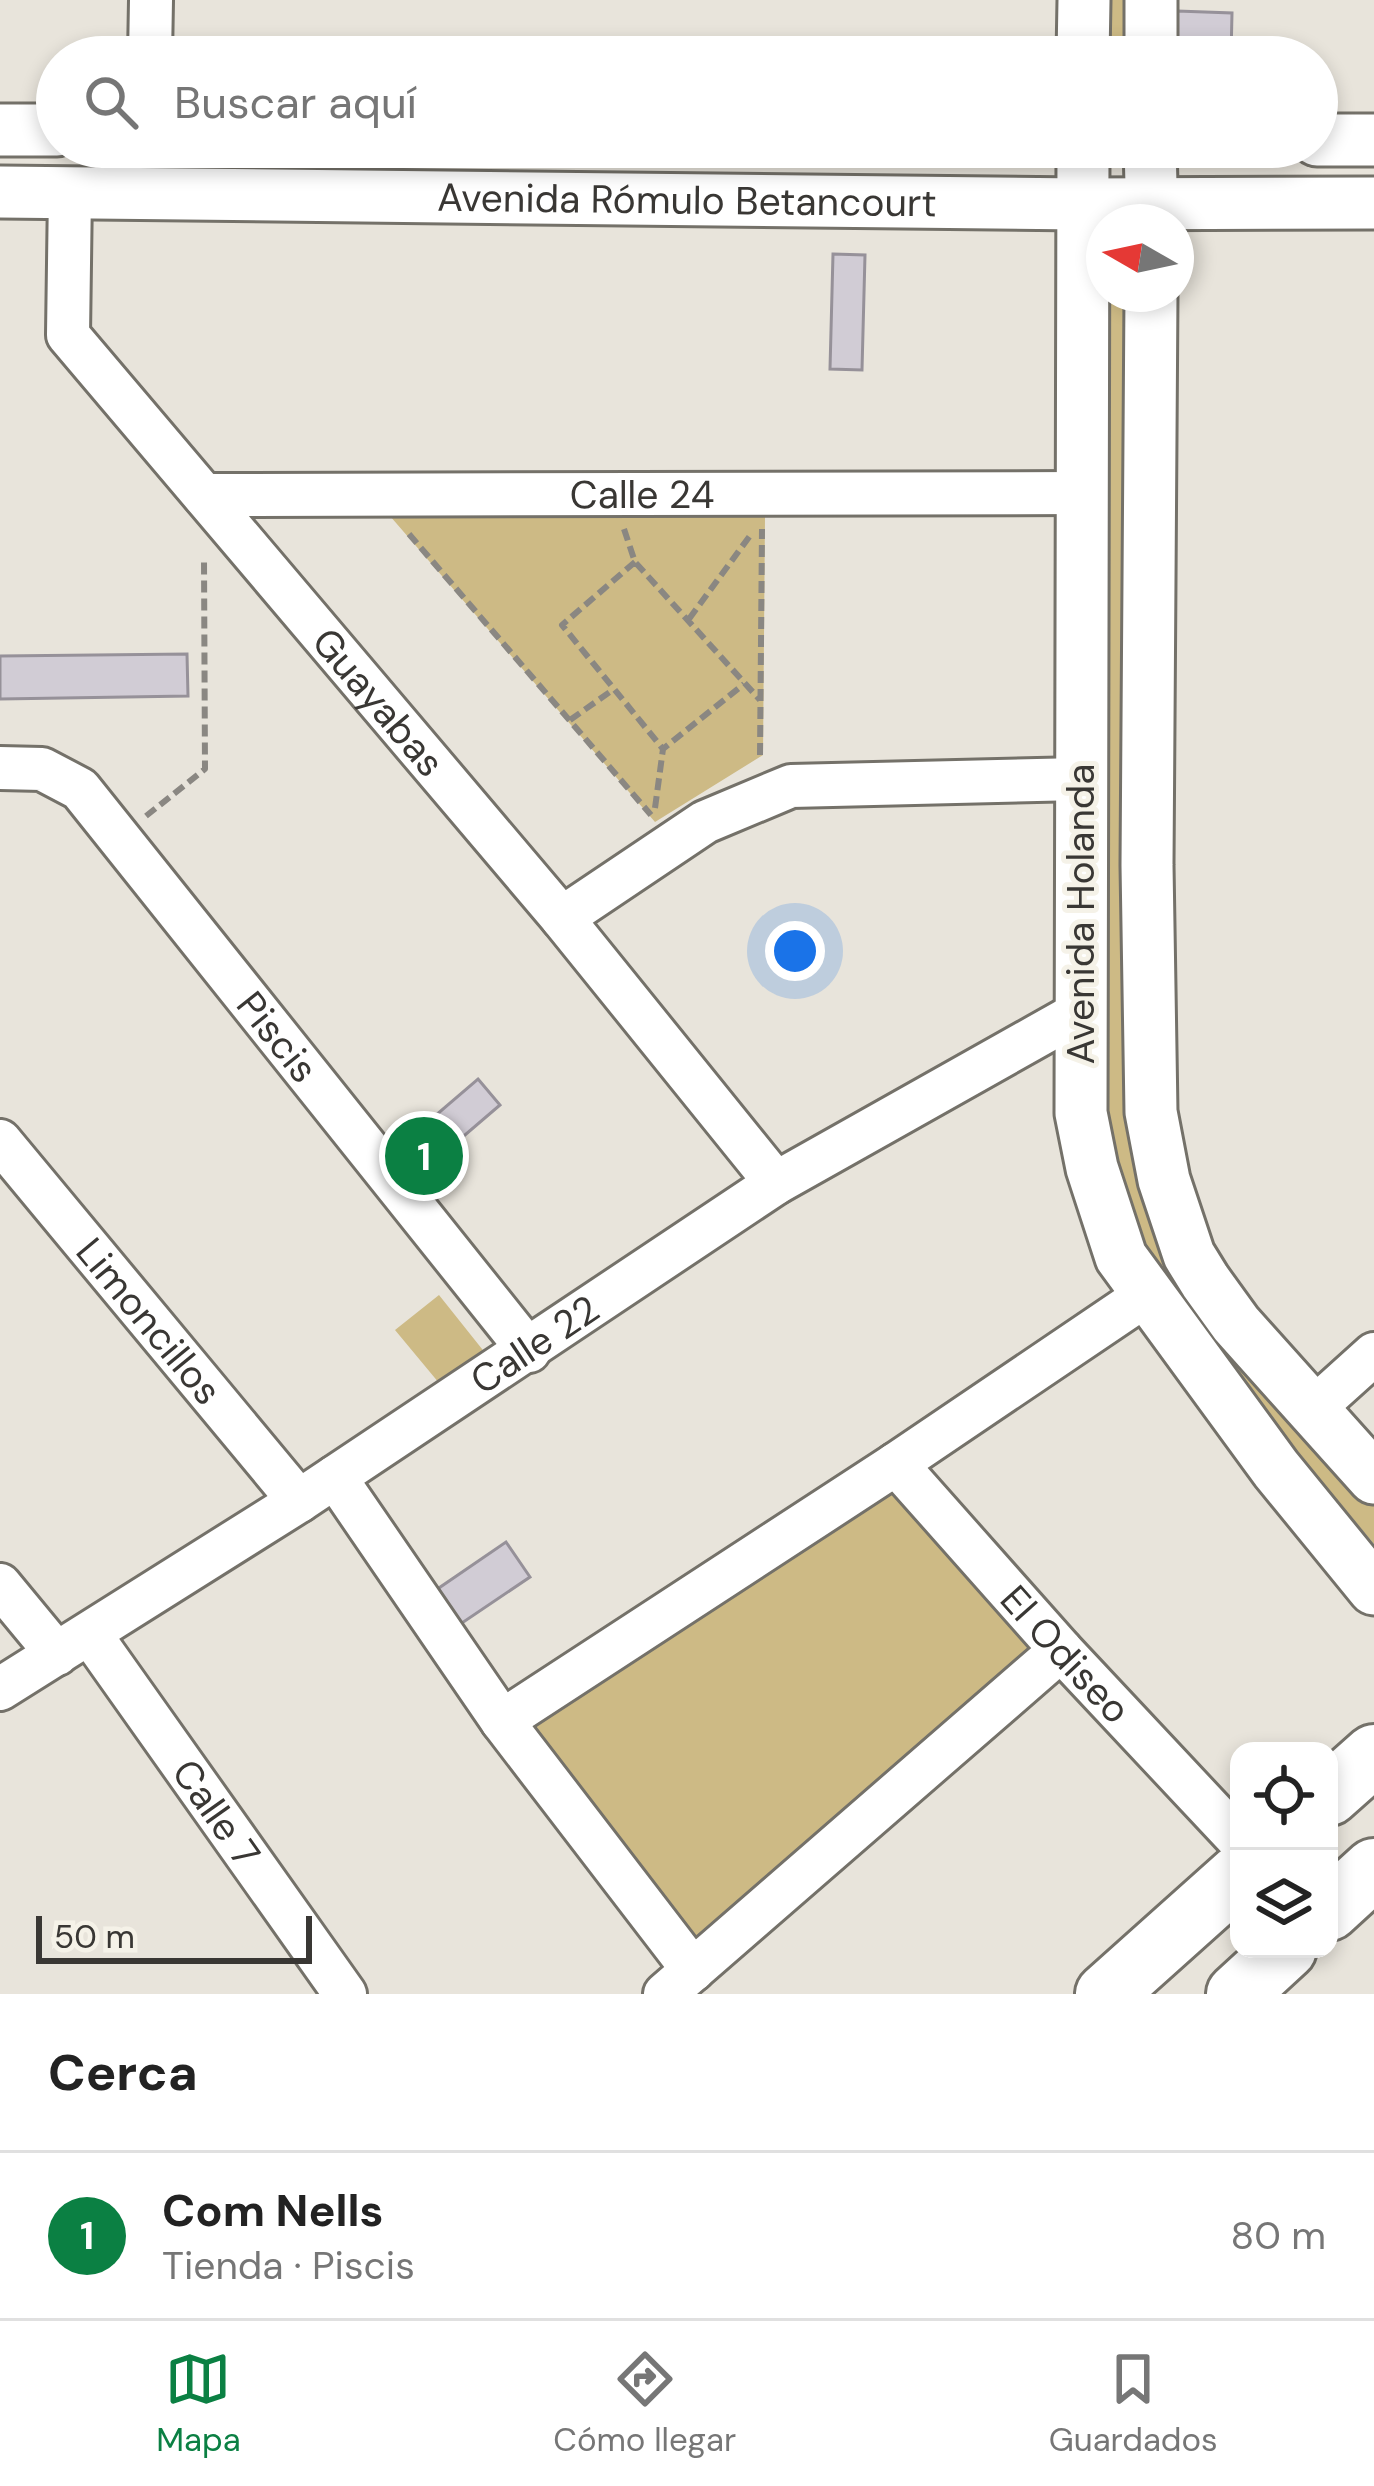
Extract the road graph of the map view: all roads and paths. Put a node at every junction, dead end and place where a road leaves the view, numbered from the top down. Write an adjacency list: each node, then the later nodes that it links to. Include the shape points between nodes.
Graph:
1 (151, 0): 4 (street)
2 (1084, 0): 5 (street)
3 (1151, 0): 6 (street)
4 (150, 36)
5 (1083, 36)
6 (1150, 36)
7 (0, 130): 8 (street)
8 (36, 130)
9 (1338, 140): 10 (street)
10 (1374, 140)
11 (1082, 168): 16 (street, Avenida Holanda)
12 (1151, 168): 17 (street)
13 (0, 192): 14 (street, Avenida Rómulo Betancourt)
14 (70, 192): 16 (street, Avenida Rómulo Betancourt); 22 (street, Guayabas, via 68,335)
15 (1374, 203): 19 (street, Avenida Rómulo Betancourt)
16 (1081, 204): 18 (street, Avenida Rómulo Betancourt); 21 (street, Avenida Holanda)
17 (1152, 204)
18 (1086, 205)
19 (1194, 211)
20 (1151, 312): 45 (street, Avenida Holanda, via 1150,1112 1189,1255 1236,1324)
21 (1081, 493): 22 (street, Calle 24); 34 (street, Avenida Holanda)
22 (204, 495): 37 (path, via 205,769); 38 (street, Guayabas)
23 (397, 520): 30 (path)
24 (620, 520): 25 (path)
25 (635, 562): 26 (path); 28 (path, via 562,625)
26 (688, 620): 27 (path); 29 (path, via 762,520)
27 (744, 684): 29 (path); 31 (path)
28 (614, 688): 30 (path); 31 (path)
29 (760, 701): 32 (path, via 761,754)
30 (569, 720): 36 (path)
31 (663, 749): 36 (path)
32 (744, 765)
33 (0, 768): 37 (street, Piscis, via 42,769 80,789)
34 (1080, 779): 38 (street, via 790,787 705,822); 39 (street, Avenida Holanda)
35 (673, 807): 36 (path)
36 (653, 818)
37 (120, 837): 43 (street, Piscis)
38 (562, 917): 41 (street, Guayabas)
39 (1080, 1012): 41 (street, Calle 22); 42 (street, Avenida Holanda, via 1081,1113 1092,1168 1121,1257)
40 (0, 1141): 49 (street, Limoncillos)
41 (776, 1183): 43 (street, Calle 22)
42 (1146, 1295): 46 (street); 51 (street, Avenida Holanda)
43 (529, 1351): 47 (street, Calle 22)
44 (1374, 1354): 45 (street)
45 (1313, 1409): 48 (street, Avenida Holanda)
46 (896, 1464): 53 (street, El Odiseo); 55 (street)
47 (335, 1477): 49 (street, Calle 22); 55 (street)
48 (1374, 1478)
49 (299, 1501): 52 (street, Calle 22)
50 (0, 1585): 52 (street, Calle 7)
51 (1374, 1589)
52 (74, 1644): 54 (street, Calle 22); 64 (street, Calle 7)
53 (1061, 1651): 58 (street, El Odiseo); 63 (street)
54 (0, 1689)
55 (502, 1721): 63 (street)
56 (1374, 1755): 57 (main road)
57 (1338, 1787)
58 (1230, 1830)
59 (1374, 1869): 61 (main road)
60 (1230, 1883): 65 (main road)
61 (1338, 1902)
62 (1276, 1958): 66 (main road)
63 (679, 1982)
64 (345, 1994)
65 (1106, 1994)
66 (1237, 1994)

